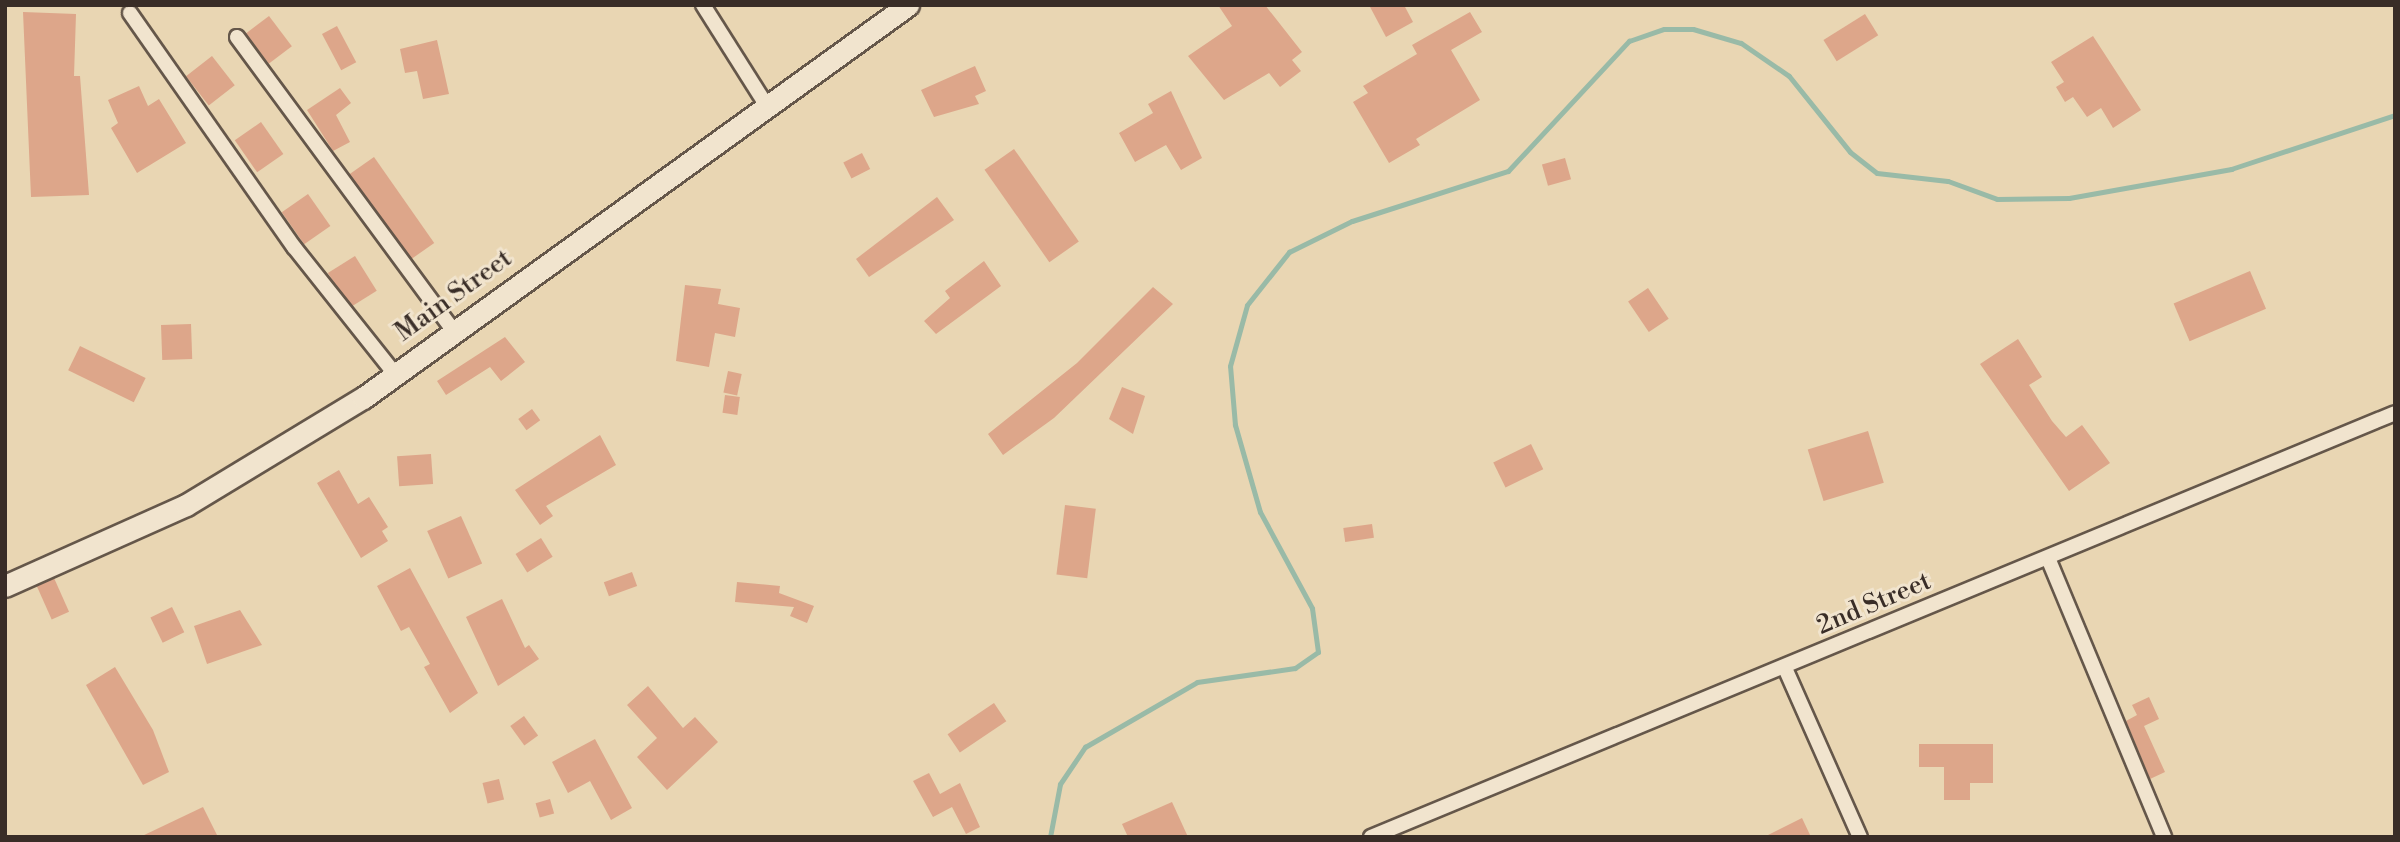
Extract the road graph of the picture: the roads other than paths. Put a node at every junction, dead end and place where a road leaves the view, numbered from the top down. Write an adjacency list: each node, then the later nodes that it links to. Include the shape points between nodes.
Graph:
1 (703, 5): 5 (street)
2 (908, 5): 5 (main road, Main Street)
3 (130, 13): 7 (street, via 294,247)
4 (237, 37): 6 (street)
5 (768, 108): 6 (main road, Main Street)
6 (454, 331): 7 (main road, Main Street)
7 (395, 374): 10 (main road, Main Street, via 186,505)
8 (2395, 413): 9 (street, 2nd Street)
9 (2048, 558): 11 (street, 2nd Street); 14 (street)
10 (5, 586)
11 (1785, 668): 12 (street, 2nd Street); 13 (street)
12 (1371, 837)
13 (1860, 837)
14 (2164, 837)

